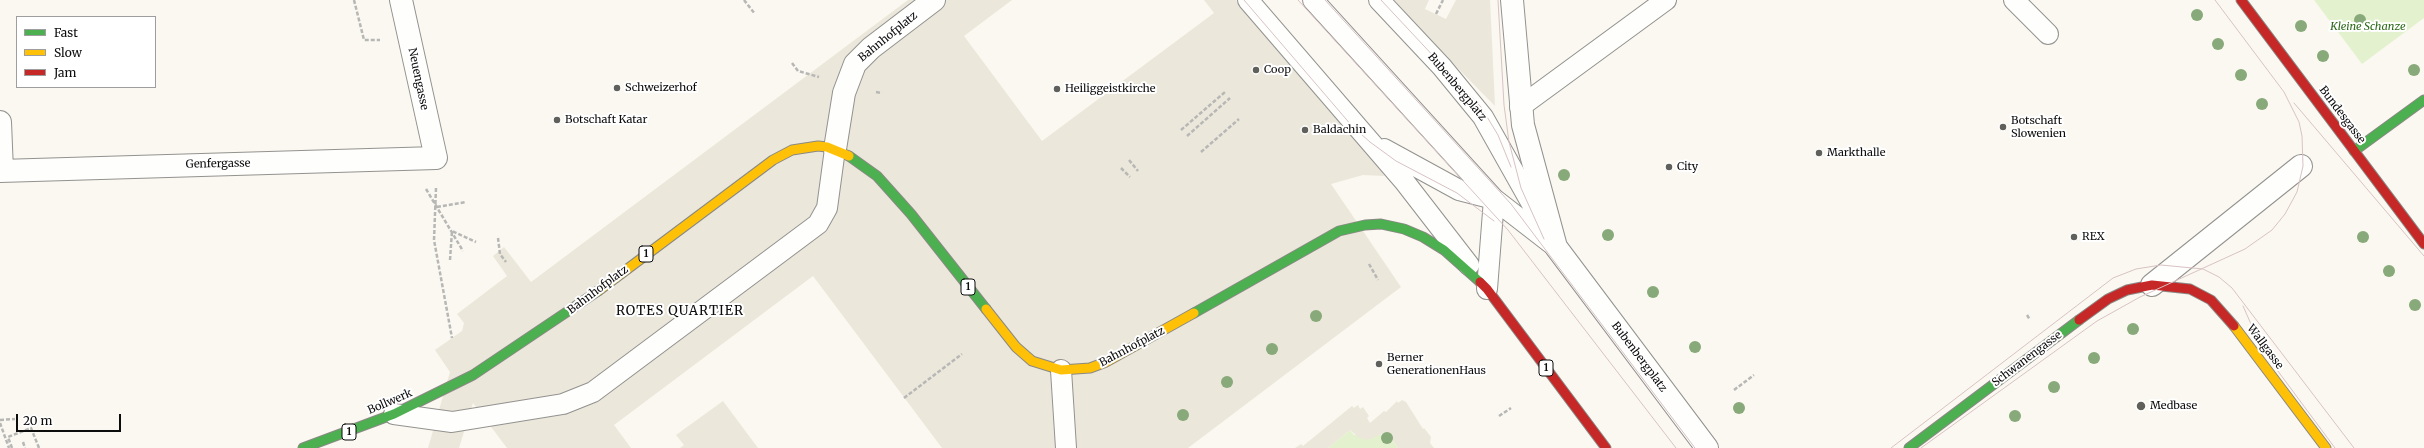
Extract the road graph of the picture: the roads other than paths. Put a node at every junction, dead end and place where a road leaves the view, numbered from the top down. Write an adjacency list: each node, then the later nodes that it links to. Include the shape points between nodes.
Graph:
1 (401, 0): 17 (street, Neuengasse)
2 (934, 0): 15 (street, Bahnhofplatz, via 871,48 855,64 844,92)
3 (1248, 0): 13 (lane, Bubenbergplatz)
4 (1313, 0): 20 (lane, Bubenbergplatz)
5 (1379, 0): 23 (lane, Bubenbergplatz, via 1442,67 1483,117)
6 (1512, 0): 12 (street, Bubenbergplatz)
7 (1666, 0): 12 (lane)
8 (2014, 0): 10 (lane)
9 (2240, 0): 16 (main road, Bundesgasse)
10 (2048, 34)
11 (2424, 100): 16 (main road)
12 (1520, 107): 23 (street, Bubenbergplatz, via 1528,147)
13 (1351, 121): 20 (lane, Bubenbergplatz, via 1373,141 1398,158 1459,190); 25 (lane, Bubenbergplatz, via 1404,181)
14 (0, 122): 19 (street)
15 (835, 149): 26 (main road, Bahnhofplatz / 1, via 848,154 868,168 893,194 1016,347 1032,361); 27 (main road, Bahnhofplatz / 1, via 808,147 792,150 773,160 546,329); 28 (lane, via 827,208 818,224 593,392 563,404 452,422)
16 (2354, 152): 22 (main road, Bundesgasse)
17 (436, 158): 19 (street, Genfergasse)
18 (2301, 166): 24 (street, Schwanengasse)
19 (1, 171)
20 (1494, 199): 23 (lane, Bubenbergplatz); 25 (lane)
21 (1404, 229): 25 (main road, Bubenbergplatz / 1, via 1444,250); 26 (main road, Bahnhofplatz / 1, via 1375,224 1340,231 1106,362 1090,368)
22 (2424, 244)
23 (1556, 246): 32 (street, Bubenbergplatz)
24 (2159, 285): 33 (main road, Schwanengasse, via 2127,290 2102,303); 34 (main road, Wallgasse, via 2203,294 2223,311)
25 (1487, 289): 31 (main road, Bubenbergplatz / 1)
26 (1061, 370): 30 (lane)
27 (462, 381): 28 (main road, Bollwerk / 1)
28 (394, 414): 29 (main road, Bollwerk / 1)
29 (303, 448)
30 (1066, 448)
31 (1606, 448)
32 (1707, 448)
33 (1909, 448)
34 (2326, 448)

